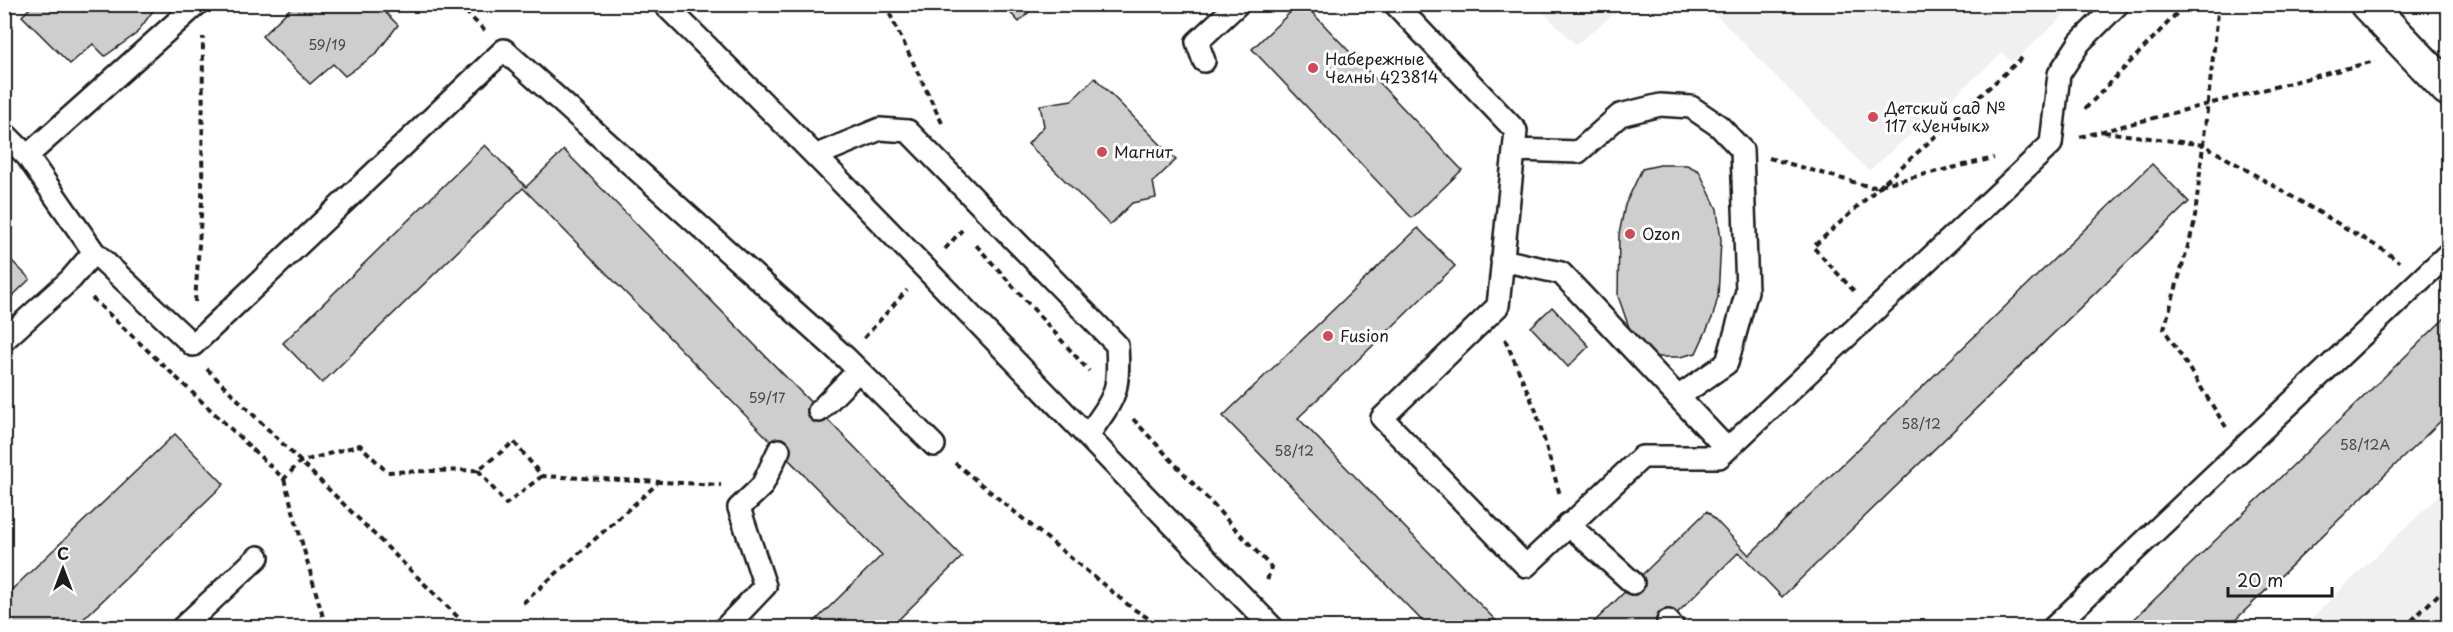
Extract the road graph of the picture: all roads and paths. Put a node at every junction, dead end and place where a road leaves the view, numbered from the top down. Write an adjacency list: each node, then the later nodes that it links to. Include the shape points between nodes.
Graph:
1 (197, 4): 21 (lane)
2 (458, 4): 11 (path)
3 (664, 4): 20 (lane)
4 (1238, 4): 13 (lane, via 1197,42)
5 (1395, 4): 19 (lane, via 1516,131)
6 (2118, 4): 17 (lane, via 2080,42 2059,74)
7 (2186, 4): 17 (path)
8 (2219, 4): 18 (path)
9 (2367, 4): 14 (street)
10 (203, 28): 32 (path, via 202,201)
11 (504, 50): 32 (lane); 33 (lane)
12 (2023, 57): 30 (path, via 1813,247)
13 (1203, 61)
14 (2444, 74)
15 (2100, 132): 18 (path)
16 (4, 133): 21 (lane)
17 (2051, 144): 30 (lane)
18 (2204, 145): 28 (path, via 2385,251); 40 (path, via 2194,225 2164,329)
19 (1514, 150): 25 (lane); 34 (lane, via 1578,152 1620,115 1660,105 1692,107 1719,126 1742,150 1747,291 1727,363)
20 (817, 155): 26 (lane); 36 (lane, via 880,129 908,131 1117,345 1119,379 1114,399)
21 (27, 156): 23 (lane)
22 (962, 230): 26 (path)
23 (94, 252): 27 (lane); 32 (lane)
24 (2448, 254): 28 (lane)
25 (1502, 260): 29 (lane, via 1498,306); 34 (lane, via 1561,273)
26 (925, 271): 33 (path); 36 (lane)
27 (71, 279): 31 (lane); 44 (path)
28 (2421, 279): 40 (lane)
29 (1493, 310): 47 (path, via 1536,411); 47 (lane, via 1382,418 1526,566)
30 (1873, 312): 38 (lane)
31 (4, 340)
32 (192, 345): 41 (path, via 188,349)
33 (852, 364): 35 (lane); 37 (lane)
34 (1678, 397): 38 (lane)
35 (819, 411)
36 (1088, 435): 57 (lane)
37 (934, 445): 56 (path, via 1132,608)
38 (1727, 449): 47 (lane, via 1719,457 1642,457)
39 (779, 450): 46 (lane)
40 (2241, 450): 58 (lane)
41 (300, 462): 42 (path, via 360,445 387,472); 44 (path); 54 (path)
42 (478, 470): 43 (path, via 506,504); 43 (path, via 514,442)
43 (542, 476): 45 (path)
44 (284, 479): 53 (path)
45 (657, 483): 46 (path); 51 (path)
46 (762, 486): 55 (lane, via 739,508 765,586)
47 (1568, 524): 49 (lane)
48 (258, 557): 52 (lane)
49 (1633, 583)
50 (2448, 585): 59 (path)
51 (523, 603)
52 (182, 627)
53 (326, 627)
54 (469, 627)
55 (725, 627)
56 (1164, 627)
57 (1273, 627)
58 (2053, 627)
59 (2404, 627)

